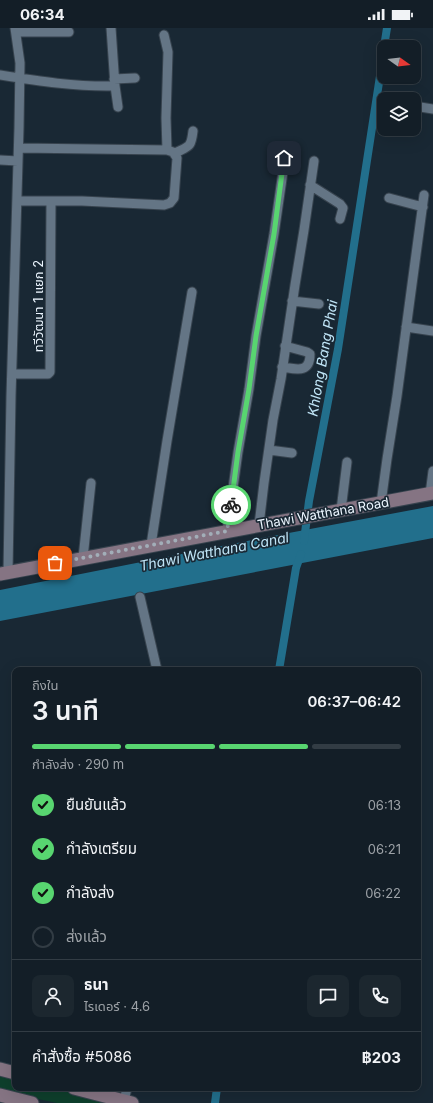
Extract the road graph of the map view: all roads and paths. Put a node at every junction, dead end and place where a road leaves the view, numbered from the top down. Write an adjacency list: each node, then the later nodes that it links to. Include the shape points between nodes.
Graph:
1 (111, 28): 8 (street)
2 (15, 30): 3 (street); 6 (street)
3 (69, 32)
4 (164, 35): 14 (street, via 168,52 166,118)
5 (0, 76): 6 (street)
6 (20, 78): 8 (street, via 98,86); 13 (street)
7 (134, 78): 8 (street)
8 (114, 83): 9 (street)
9 (118, 107)
10 (421, 107): 11 (street)
11 (433, 109)
12 (193, 131): 14 (street, via 190,145)
13 (19, 148): 14 (street); 17 (street)
14 (171, 152): 23 (street, via 177,158 174,198 170,203 164,205)
15 (284, 158): 43 (street)
16 (0, 160): 17 (street)
17 (18, 161): 22 (street)
18 (314, 161): 19 (street)
19 (310, 185): 25 (street, via 340,204 343,208); 27 (street)
20 (424, 195): 24 (street)
21 (389, 198): 24 (street)
22 (17, 201): 23 (street); 33 (street)
23 (51, 202): 33 (street, ทวีวัฒนา 1 แยก 2, via 50,372)
24 (423, 208): 29 (street)
25 (340, 219)
26 (192, 292): 44 (street)
27 (292, 300): 28 (street); 31 (street)
28 (319, 304)
29 (406, 327): 30 (street); 40 (street)
30 (433, 331)
31 (285, 346): 32 (street); 32 (street, via 307,352 310,358 302,369)
32 (282, 367): 34 (street)
33 (12, 374): 46 (street)
34 (269, 450): 35 (street); 42 (street)
35 (292, 453)
36 (347, 462): 41 (street)
37 (433, 471): 39 (street)
38 (91, 483): 45 (street)
39 (432, 493): 40 (main road, Thawi Watthana Road)
40 (381, 503): 41 (main road, Thawi Watthana Road)
41 (342, 510): 42 (main road, Thawi Watthana Road)
42 (259, 525): 43 (main road, Thawi Watthana Road)
43 (227, 531): 44 (main road, Thawi Watthana Road)
44 (151, 545): 45 (main road, Thawi Watthana Road)
45 (83, 558): 46 (main road, Thawi Watthana Road)
46 (4, 573)
47 (140, 597): 48 (street)
48 (156, 667)
49 (0, 1069): 50 (main road)
50 (12, 1072)
51 (92, 1091): 53 (main road)
52 (0, 1095): 54 (main road)
53 (128, 1097)
54 (30, 1103)

